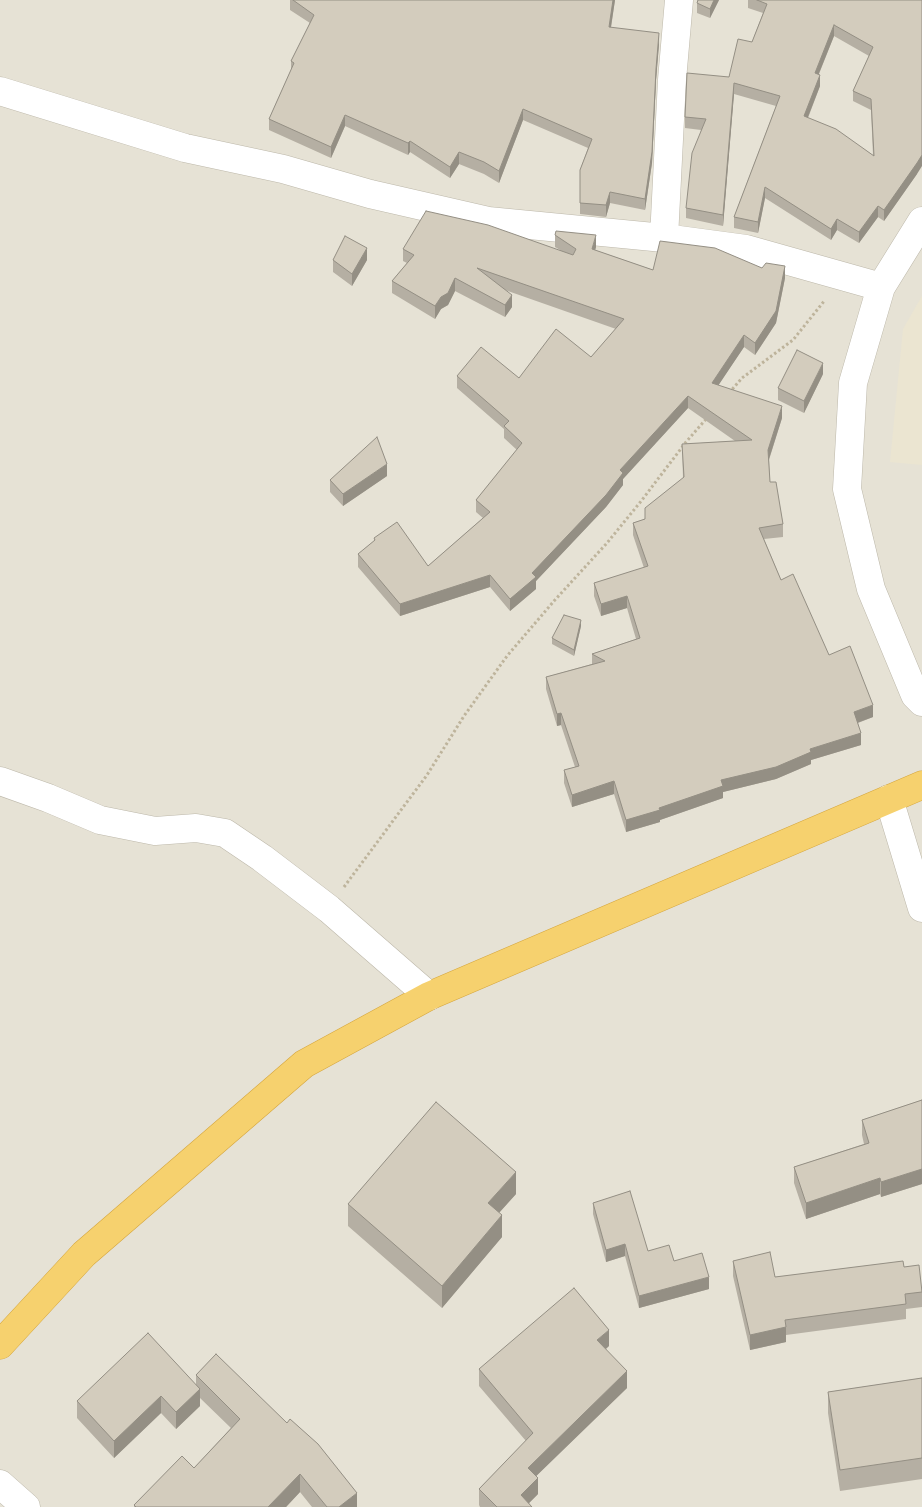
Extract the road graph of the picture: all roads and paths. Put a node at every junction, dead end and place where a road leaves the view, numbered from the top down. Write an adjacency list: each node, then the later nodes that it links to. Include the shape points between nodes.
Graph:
1 (679, 0): 4 (street)
2 (0, 91): 4 (street, via 185,148 283,169 370,194 488,221)
3 (922, 221): 5 (street)
4 (664, 238): 5 (street, via 746,249)
5 (881, 287): 9 (street, via 853,383 847,489 871,589 915,695)
6 (826, 297): 7 (path, via 793,340 742,378)
7 (724, 399)
8 (711, 413): 14 (path, via 607,543 507,656 427,775)
9 (922, 702)
10 (0, 781): 14 (street, via 100,820 155,831 196,828 225,833)
11 (922, 785): 12 (highway)
12 (889, 800): 13 (street); 15 (highway)
13 (922, 908)
14 (329, 909): 15 (street)
15 (428, 996): 16 (highway, via 304,1064 84,1254)
16 (0, 1345)
17 (0, 1484): 18 (street)
18 (26, 1507)

